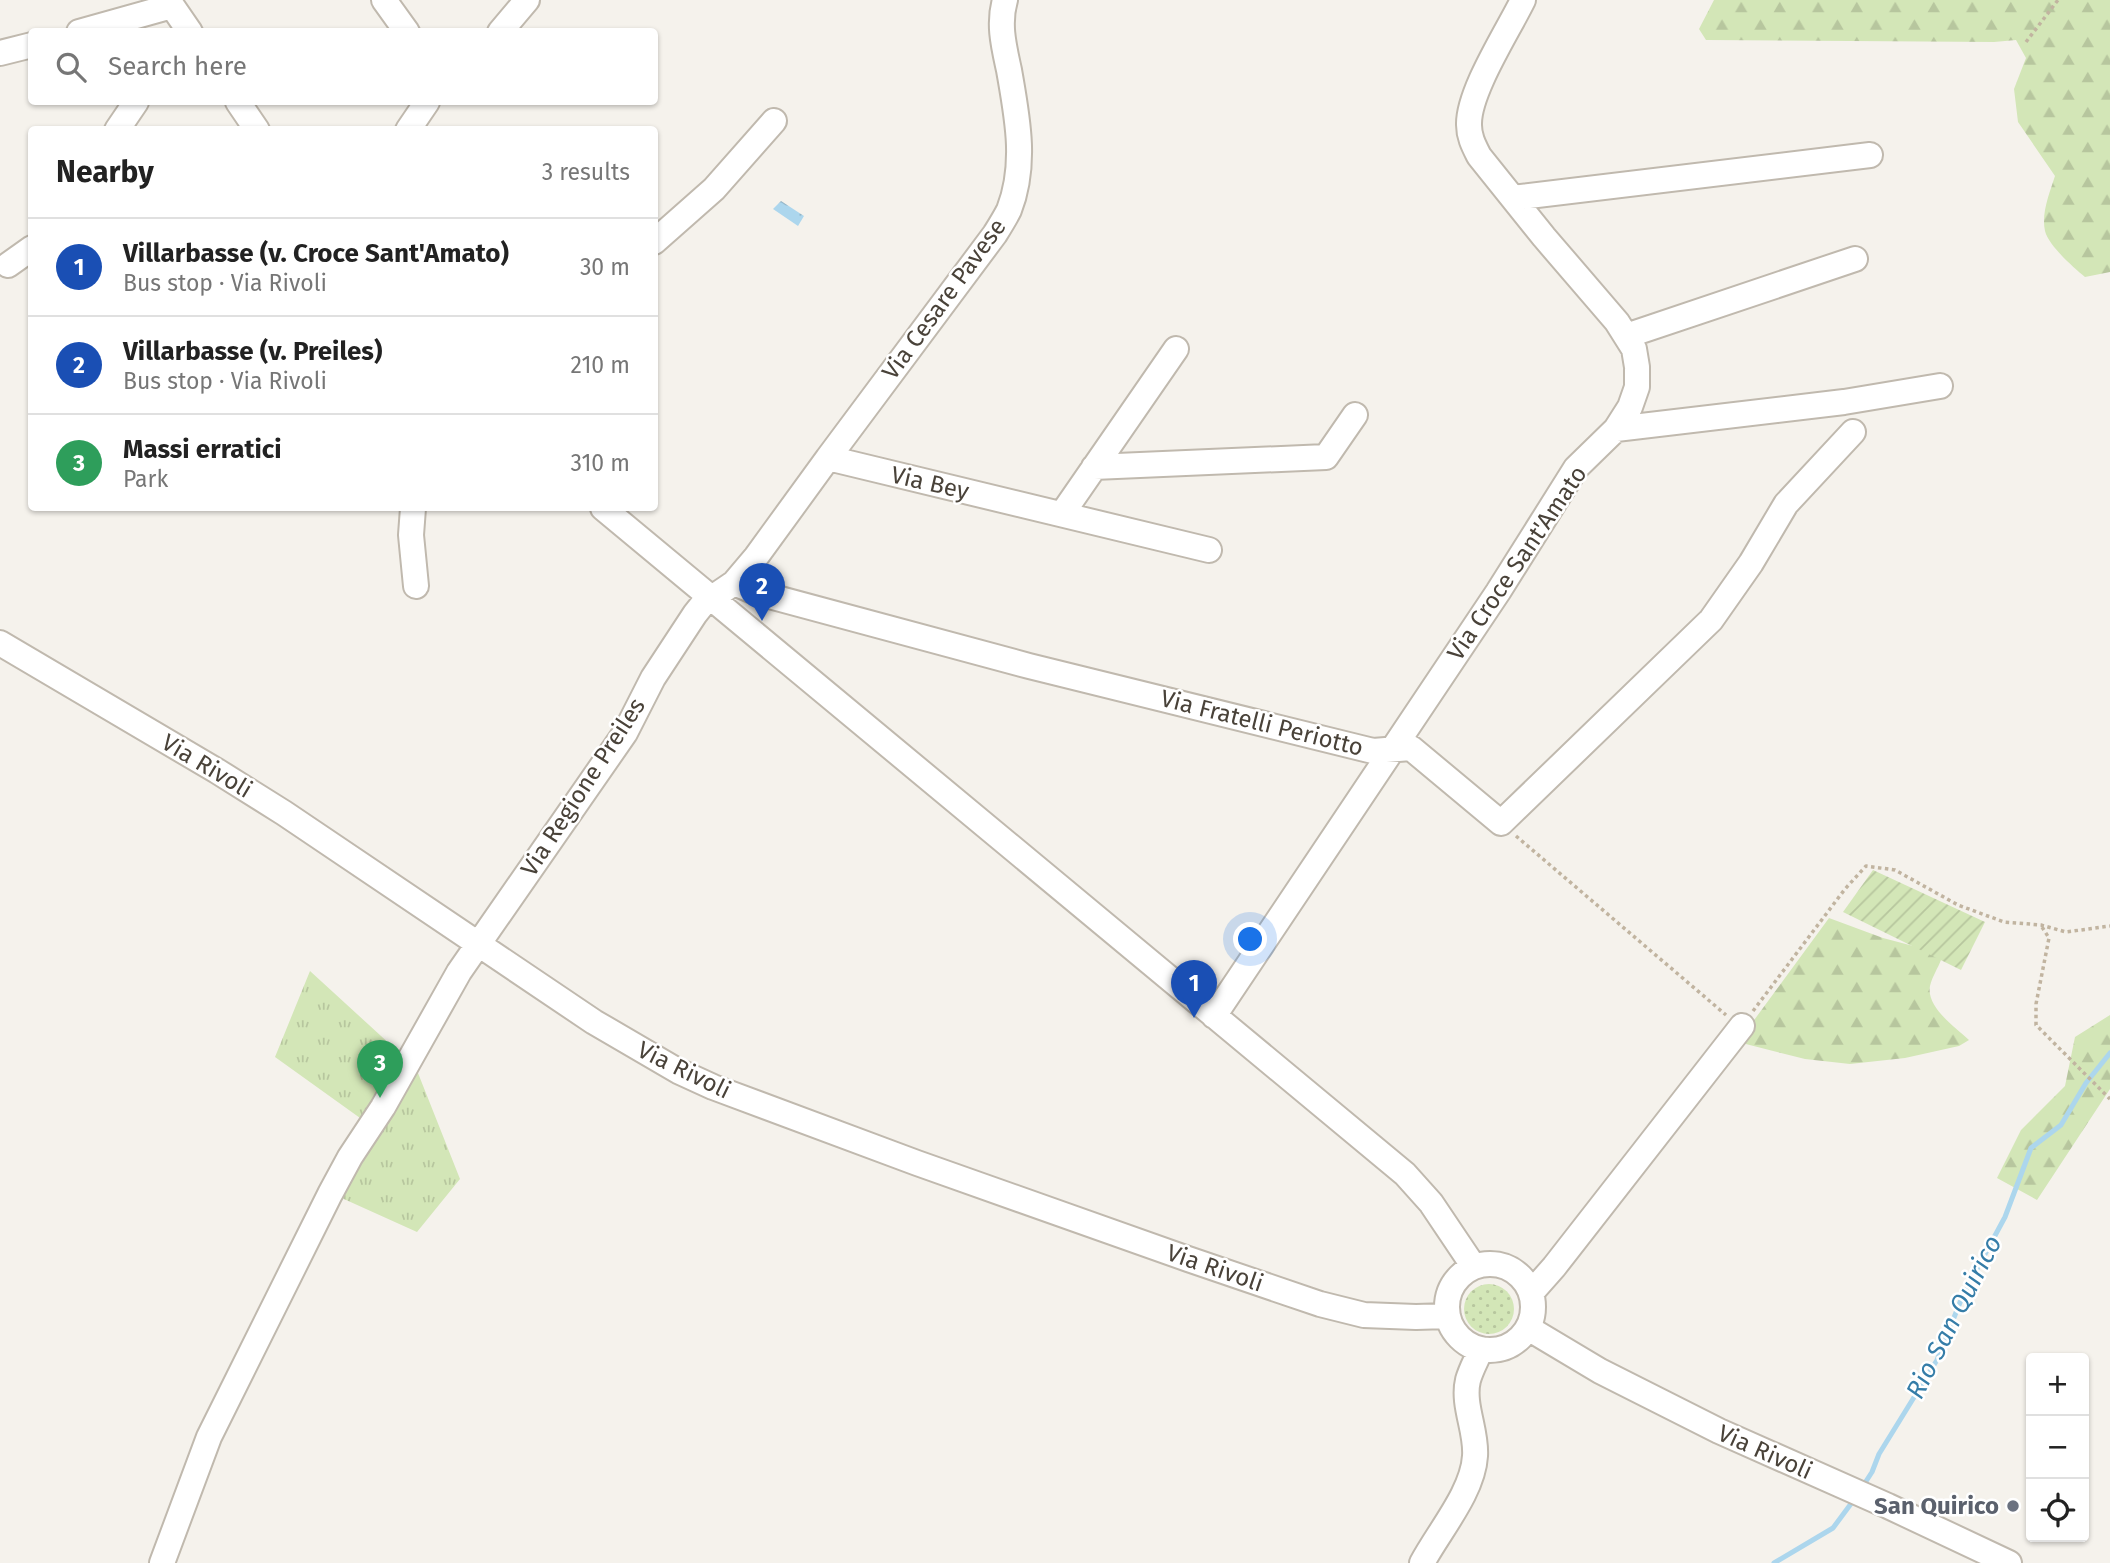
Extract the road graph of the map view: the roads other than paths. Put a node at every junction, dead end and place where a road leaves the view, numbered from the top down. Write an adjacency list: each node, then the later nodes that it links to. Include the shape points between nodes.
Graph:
1 (384, 0): 8 (street)
2 (527, 0): 9 (street)
3 (1005, 0): 31 (street, Via Cesare Pavese, via 1001,31 1019,128 1015,190 1008,212)
4 (1523, 0): 20 (street, Via Croce Sant'Amato, via 1473,102 1469,124 1479,156)
5 (170, 3): 6 (street); 7 (street)
6 (92, 28)
7 (185, 28)
8 (404, 28)
9 (503, 28)
10 (28, 46): 11 (street)
11 (0, 53)
12 (133, 105): 16 (street)
13 (240, 105): 17 (street)
14 (425, 105): 18 (street)
15 (774, 121): 21 (street, via 714,189)
16 (120, 126)
17 (254, 126)
18 (411, 126)
19 (1870, 155): 20 (street)
20 (1513, 198): 25 (street, Via Croce Sant'Amato)
21 (658, 238)
22 (28, 251): 24 (street)
23 (1854, 259): 25 (street)
24 (8, 265)
25 (1626, 336): 29 (street, Via Croce Sant'Amato, via 1634,349 1637,387)
26 (1176, 349): 32 (street)
27 (1940, 386): 29 (street)
28 (1355, 415): 32 (street, via 1325,457)
29 (1616, 429): 41 (street, Via Croce Sant'Amato, via 1576,468)
30 (1853, 432): 41 (street, Via Fratelli Periotto, via 1786,504 1711,620 1502,823 1411,748)
31 (828, 458): 35 (street, Via Bey); 37 (street)
32 (1094, 467): 35 (street)
33 (413, 511): 38 (street)
34 (607, 511): 39 (street)
35 (1062, 514): 36 (street, Via Bey)
36 (1209, 550)
37 (734, 583): 39 (street); 41 (street, Via Fratelli Periotto, via 1030,666 1373,751)
38 (416, 586)
39 (713, 597): 42 (street, Via Regione Preiles, via 695,614 653,678 625,733); 43 (street)
40 (0, 643): 42 (street, Via Rivoli, via 261,799)
41 (1392, 751): 43 (street, Via Croce Sant'Amato)
42 (479, 944): 47 (street, Via Rivoli, via 594,1022 713,1087 1320,1304 1364,1315); 50 (street, Via Regione Preiles, via 330,1194 209,1437)
43 (1214, 1016): 45 (street, via 1405,1174 1431,1203)
44 (1742, 1027): 46 (street)
45 (1474, 1267): 46 (street, via 1502,1265 1520,1276); 47 (street, via 1455,1281)
46 (1531, 1293): 48 (street, via 1534,1305)
47 (1448, 1316): 49 (street, via 1460,1337)
48 (1528, 1328): 49 (street, via 1503,1349); 52 (street, Via Rivoli, via 1600,1371 1707,1425)
49 (1481, 1349): 51 (street, via 1468,1381 1476,1455 1472,1473)
50 (162, 1563)
51 (1422, 1563)
52 (2009, 1563)

